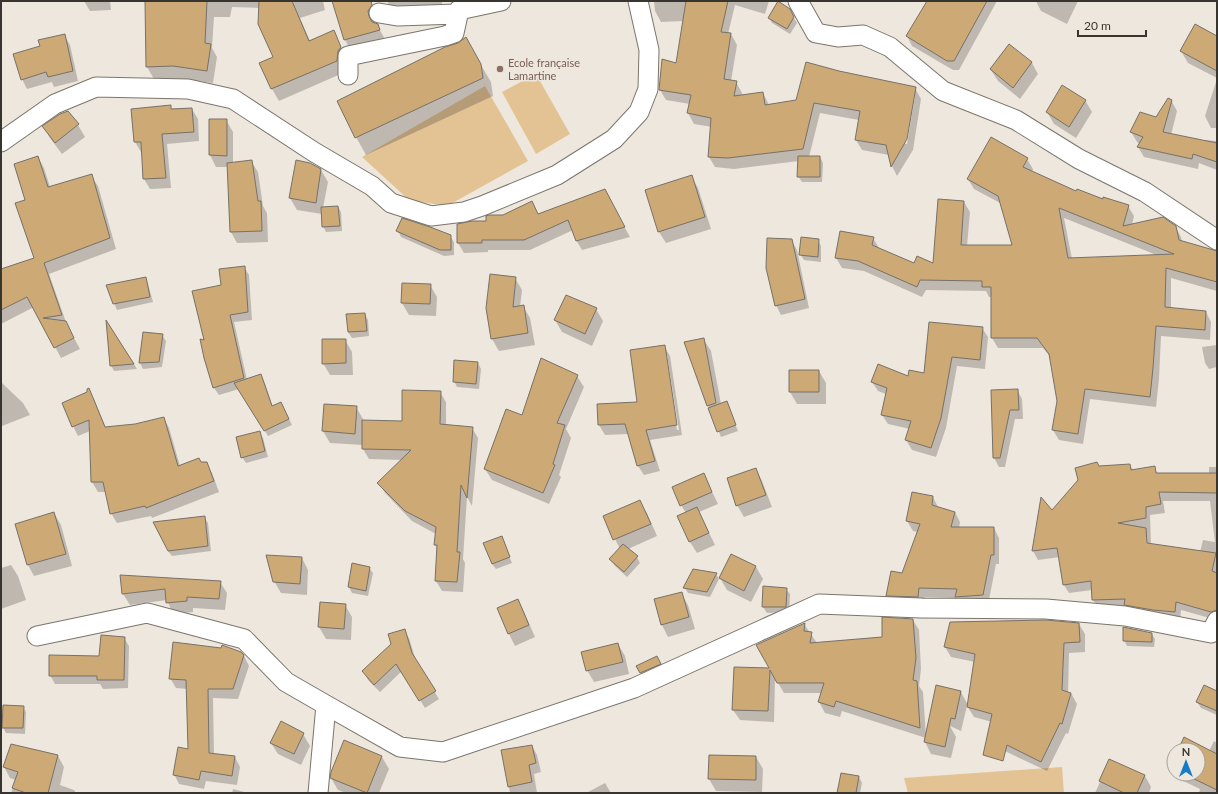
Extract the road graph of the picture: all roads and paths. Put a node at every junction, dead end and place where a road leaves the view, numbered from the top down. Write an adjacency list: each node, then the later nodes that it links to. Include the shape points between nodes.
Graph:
1 (501, 1): 5 (street, via 459,10)
2 (638, 1): 7 (street, via 649,50 648,89 638,112 614,139 558,175 464,212 432,216 391,203 372,186 233,99 188,89 96,87 55,104)
3 (798, 1): 8 (street, via 816,33 838,37 863,35 890,47 943,90 1016,120 1079,159 1145,192)
4 (386, 10): 5 (street)
5 (458, 14): 6 (street, via 454,33 348,56)
6 (348, 75)
7 (1, 142)
8 (1217, 240)
9 (1217, 621): 11 (street, via 1211,633 1125,616 1046,609 819,604 634,688 442,752 400,747)
10 (37, 636): 11 (street, via 148,613 244,639 286,682)
11 (326, 705): 12 (street)
12 (318, 793)

